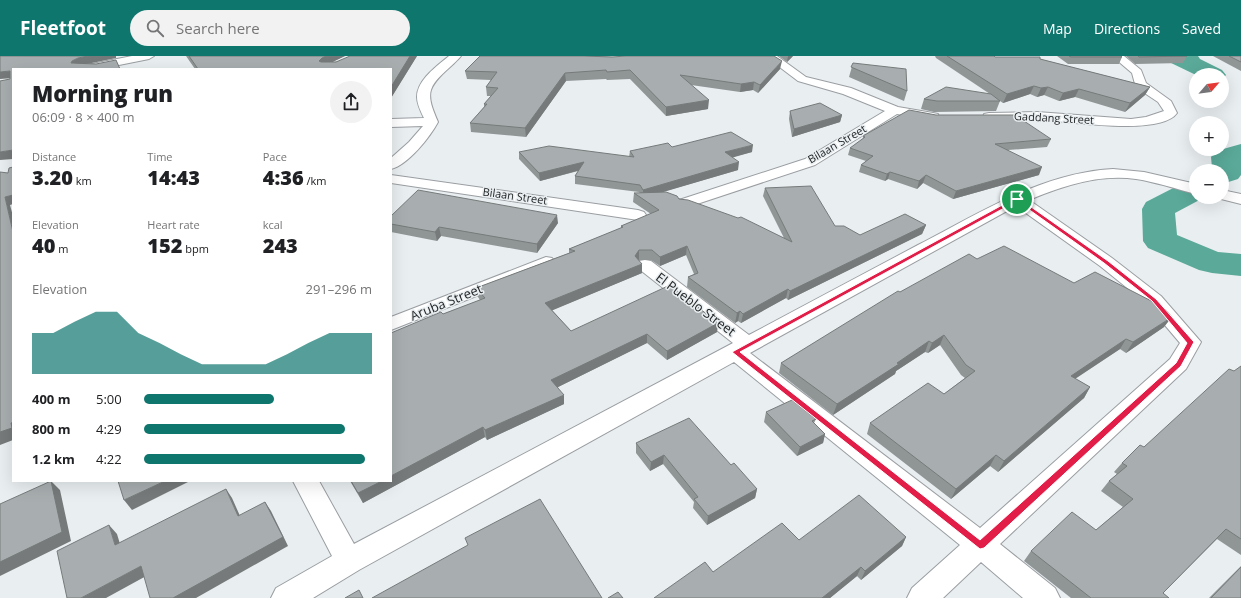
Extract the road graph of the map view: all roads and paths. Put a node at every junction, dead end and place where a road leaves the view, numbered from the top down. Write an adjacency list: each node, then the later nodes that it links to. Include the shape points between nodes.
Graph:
1 (149, 56): 5 (street)
2 (456, 56): 9 (street, via 440,69 423,91 423,99)
3 (770, 56): 6 (street, via 802,79 847,91)
4 (1117, 56): 7 (street, Gaddang Street, via 1137,72 1141,86 1166,104 1171,113 1165,118 1141,122 1052,116)
5 (87, 68)
6 (895, 110): 8 (street); 17 (street, Bilaan Street, via 810,162)
7 (974, 117)
8 (946, 118)
9 (432, 122): 10 (street); 11 (street, via 417,143)
10 (392, 123)
11 (392, 164)
12 (392, 179): 18 (street, Bilaan Street)
13 (1189, 187): 15 (street, via 1138,176 1103,174 1055,183)
14 (1229, 196): 16 (street)
15 (1017, 199): 22 (street); 24 (street, via 1106,262 1154,300 1191,342 1178,364)
16 (1241, 199)
17 (684, 203)
18 (638, 215)
19 (546, 262): 21 (street, Aruba Street)
20 (645, 265): 22 (street, El Pueblo Street)
21 (392, 324)
22 (742, 348): 24 (street, El Pueblo Street); 25 (street)
23 (307, 482): 25 (street)
24 (980, 545): 27 (street); 28 (street, El Pueblo Street)
25 (349, 561): 26 (street)
26 (286, 598)
27 (922, 598)
28 (1045, 598)

